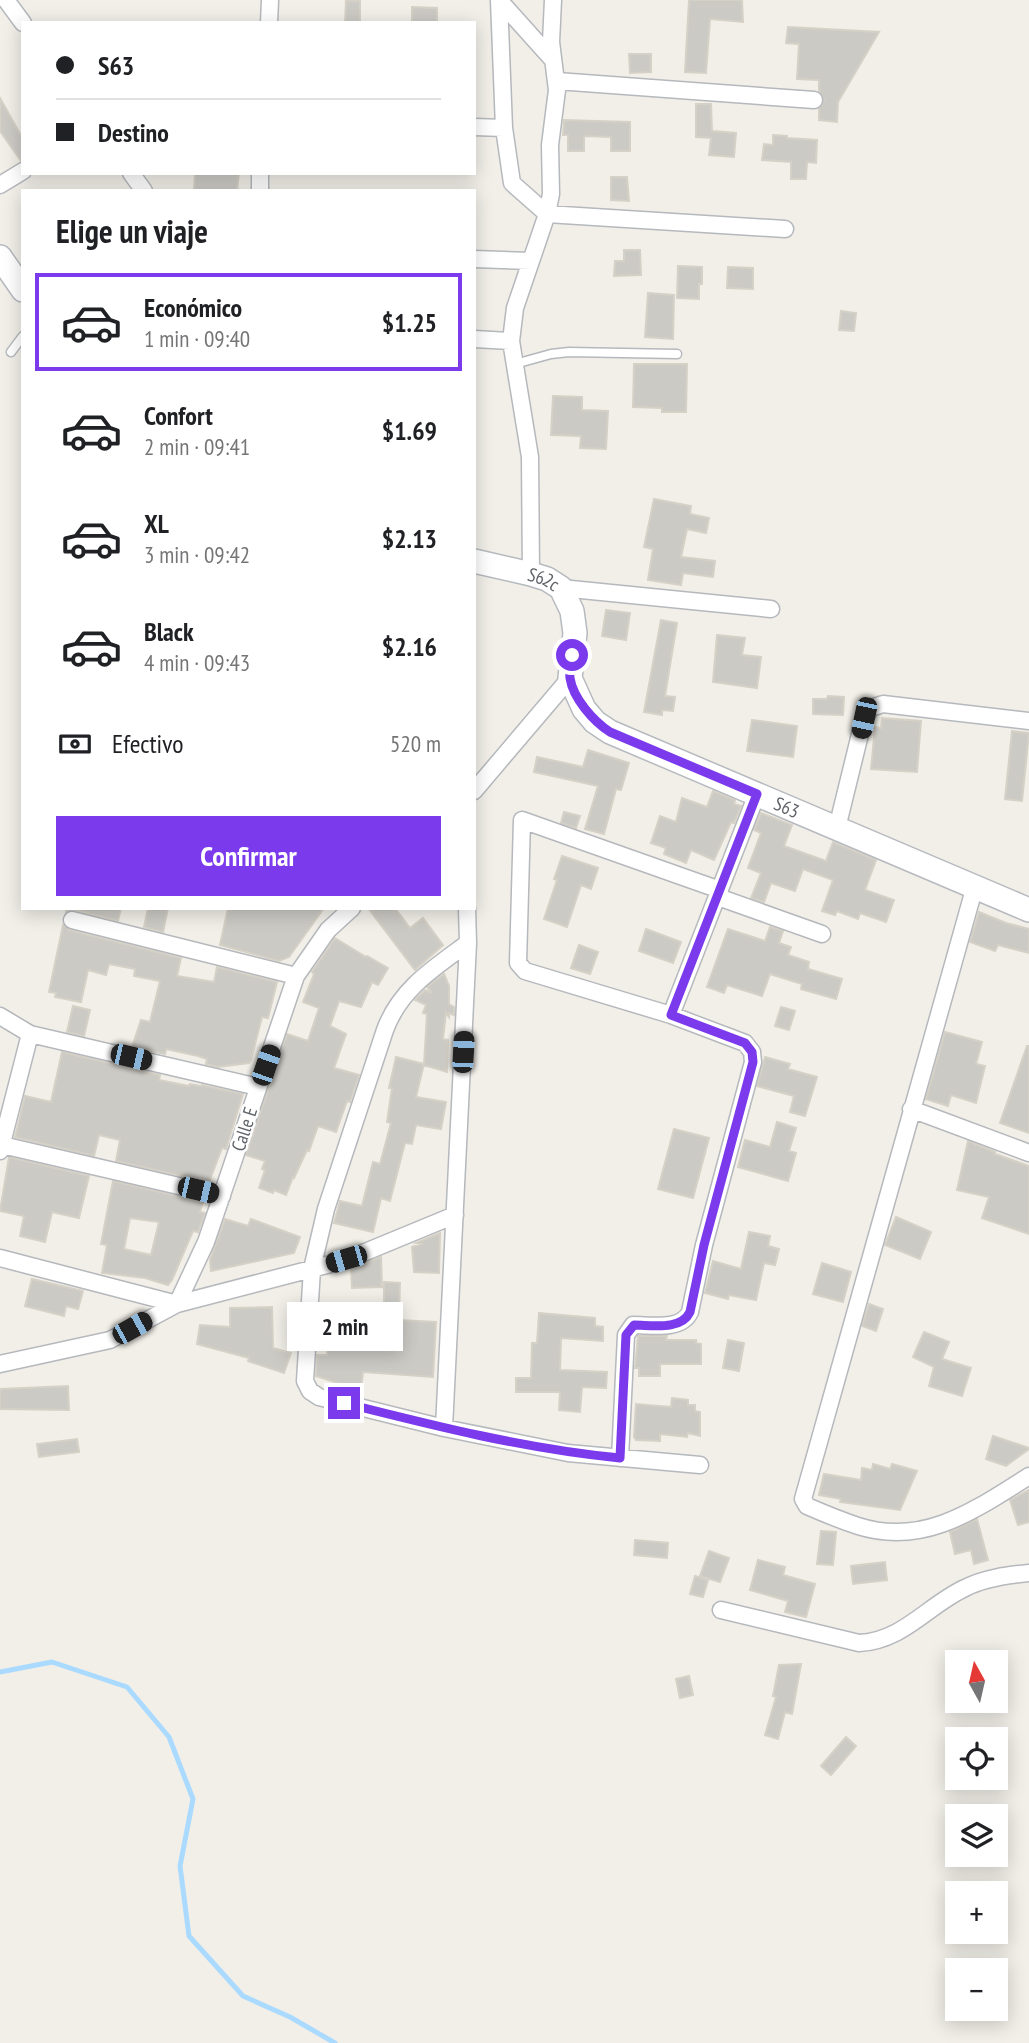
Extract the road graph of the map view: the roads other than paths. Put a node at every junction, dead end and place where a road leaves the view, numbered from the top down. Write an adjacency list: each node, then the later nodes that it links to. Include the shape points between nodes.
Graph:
1 (6, 0): 5 (street)
2 (270, 0): 6 (street)
3 (498, 0): 7 (street); 11 (street)
4 (553, 0): 7 (street)
5 (22, 21)
6 (269, 21)
7 (552, 59): 8 (street)
8 (557, 81): 9 (street); 14 (street)
9 (814, 100)
10 (476, 127): 11 (street)
11 (504, 128): 14 (street, via 512,183)
12 (21, 172): 13 (street)
13 (0, 185)
14 (547, 214): 15 (street); 18 (street)
15 (785, 229)
16 (0, 257): 19 (main road)
17 (476, 259): 18 (street)
18 (531, 261): 22 (street, via 515,308)
19 (21, 287)
20 (21, 339): 23 (lane)
21 (476, 339): 22 (street)
22 (510, 341): 25 (street)
23 (11, 352)
24 (677, 354): 25 (lane, via 569,352)
25 (515, 364): 27 (street, via 530,457)
26 (476, 561): 27 (main road, S62c)
27 (531, 574): 28 (main road, S62c)
28 (561, 588): 29 (street); 30 (main road, S62c, via 572,611 575,633)
29 (771, 609)
30 (570, 678): 32 (street); 33 (main road, S63, via 584,709 610,732)
31 (1029, 721): 34 (street, via 883,704 872,708 864,718)
32 (476, 789)
33 (757, 794): 34 (main road, S63); 36 (street)
34 (836, 828): 35 (main road, S63)
35 (975, 886): 39 (main road, S63); 48 (street)
36 (719, 893): 41 (street); 44 (street); 44 (street, via 522,820 520,967)
37 (350, 910): 43 (street, Calle E, via 328,930)
38 (467, 910): 42 (street)
39 (1029, 910)
40 (72, 920): 43 (street)
41 (822, 934)
42 (468, 943): 53 (street); 55 (street, via 419,979 392,1011 326,1209)
43 (296, 976): 47 (street, Calle E)
44 (671, 1015): 59 (street, via 745,1043 753,1062 690,1312 684,1321 634,1325 626,1335)
45 (0, 1016): 46 (street)
46 (30, 1034): 47 (street); 49 (street)
47 (258, 1087): 52 (street, Calle E)
48 (911, 1109): 51 (street); 61 (street, via 803,1504 860,1527 920,1531 947,1524)
49 (5, 1113): 50 (street)
50 (1, 1148): 52 (street)
51 (1029, 1153)
52 (222, 1196): 56 (street, Calle E)
53 (455, 1215): 55 (street); 58 (street)
54 (0, 1258): 56 (street)
55 (312, 1269): 56 (street); 58 (street, via 306,1381 310,1391)
56 (177, 1304): 57 (street, via 110,1340)
57 (0, 1364)
58 (444, 1428): 59 (street, via 568,1453)
59 (620, 1458): 60 (street)
60 (700, 1465)
61 (1029, 1476)
62 (1029, 1573): 63 (street, via 963,1588 911,1625 873,1642 859,1643)
63 (720, 1610)

